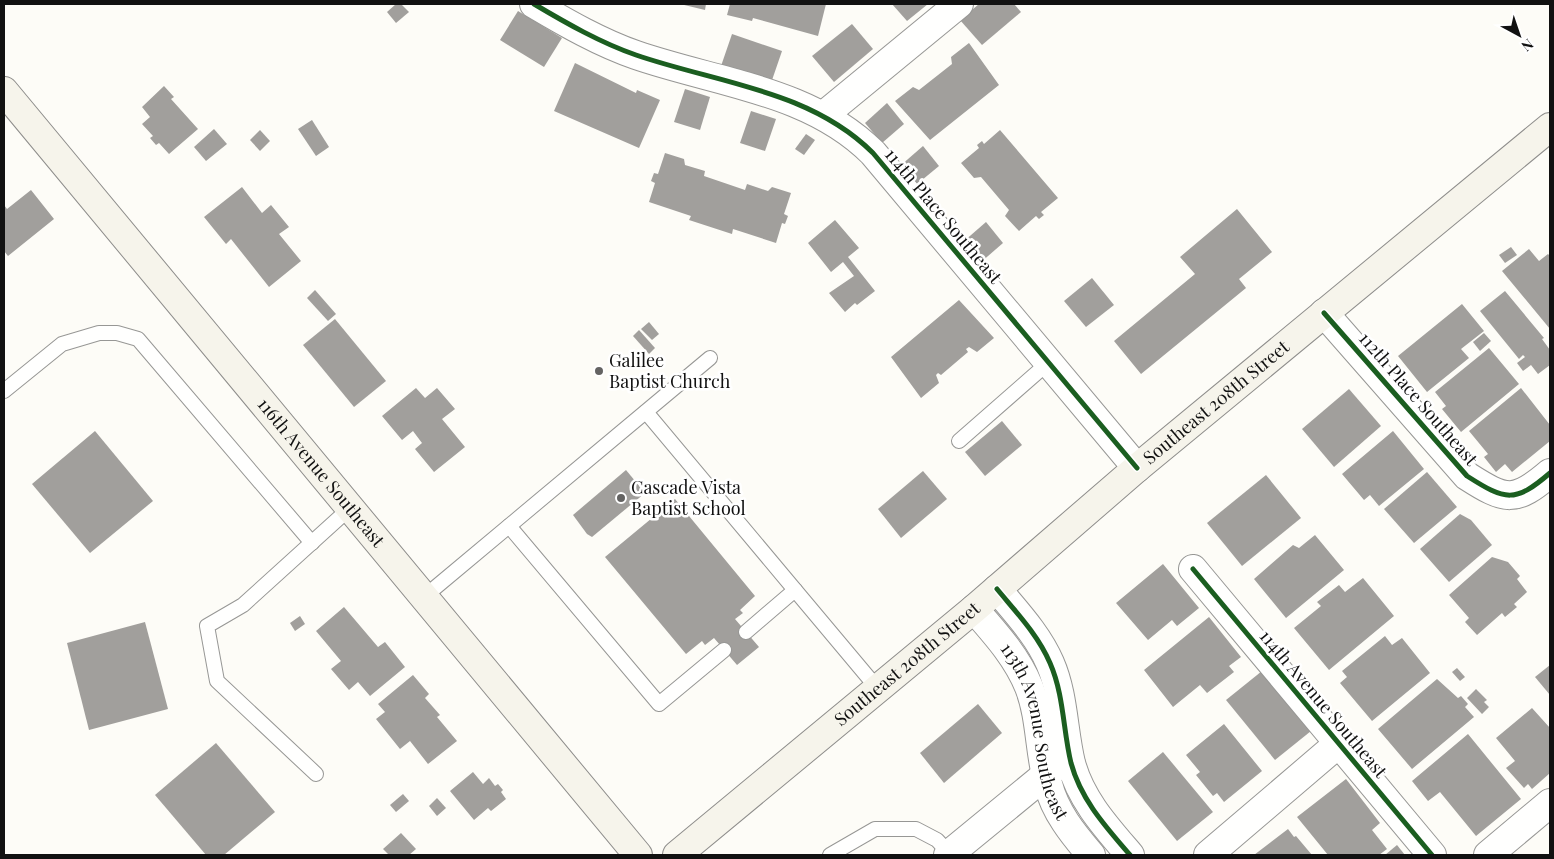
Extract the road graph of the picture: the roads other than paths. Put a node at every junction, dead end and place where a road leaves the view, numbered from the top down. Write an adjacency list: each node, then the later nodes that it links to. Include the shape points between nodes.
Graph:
1 (534, 4): 4 (street, 114th Place Southeast, via 635,54 770,94)
2 (959, 4): 4 (street)
3 (6, 99): 14 (main road, 116th Avenue Southeast)
4 (824, 115): 8 (street, 114th Place Southeast, via 873,154)
5 (1550, 127): 6 (main road, Southeast 208th Street)
6 (1324, 313): 12 (main road, Southeast 208th Street); 13 (street, 112th Place Southeast, via 1467,476 1490,491 1510,496 1527,492)
7 (710, 358): 10 (lane)
8 (1048, 363): 11 (lane); 12 (street, 114th Place Southeast)
9 (4, 391): 16 (lane, via 62,344 99,333 117,333 138,339)
10 (646, 412): 15 (lane); 19 (lane)
11 (959, 441)
12 (1137, 468): 18 (main road, Southeast 208th Street)
13 (1550, 473)
14 (350, 508): 16 (lane); 20 (main road, 116th Avenue Southeast)
15 (510, 526): 20 (lane); 23 (lane, via 659,704)
16 (312, 543): 27 (lane, via 244,606 208,626 217,681)
17 (1193, 569): 25 (street, 114th Avenue Southeast)
18 (997, 589): 21 (main road, Southeast 208th Street); 26 (street, 113th Avenue Southeast, via 1032,632 1049,661 1060,697)
19 (795, 590): 22 (lane); 24 (lane)
20 (424, 597): 31 (main road, 116th Avenue Southeast)
21 (974, 609): 24 (main road, Southeast 208th Street); 28 (street, 113th Avenue Southeast, via 1003,642 1025,678 1036,714)
22 (746, 632)
23 (724, 650)
24 (878, 689): 32 (main road, Southeast 208th Street)
25 (1338, 744): 36 (street); 37 (street, 114th Avenue Southeast)
26 (1070, 756): 28 (street); 35 (street, 113th Avenue Southeast, via 1089,804)
27 (316, 774)
28 (1046, 774): 30 (street); 34 (street, 113th Avenue Southeast, via 1059,813)
29 (1550, 803): 38 (street)
30 (949, 854): 33 (lane, via 937,840 916,829 875,829)
31 (638, 855)
32 (677, 855)
33 (830, 855)
34 (1091, 855)
35 (1130, 855)
36 (1208, 855)
37 (1432, 855)
38 (1488, 855)

